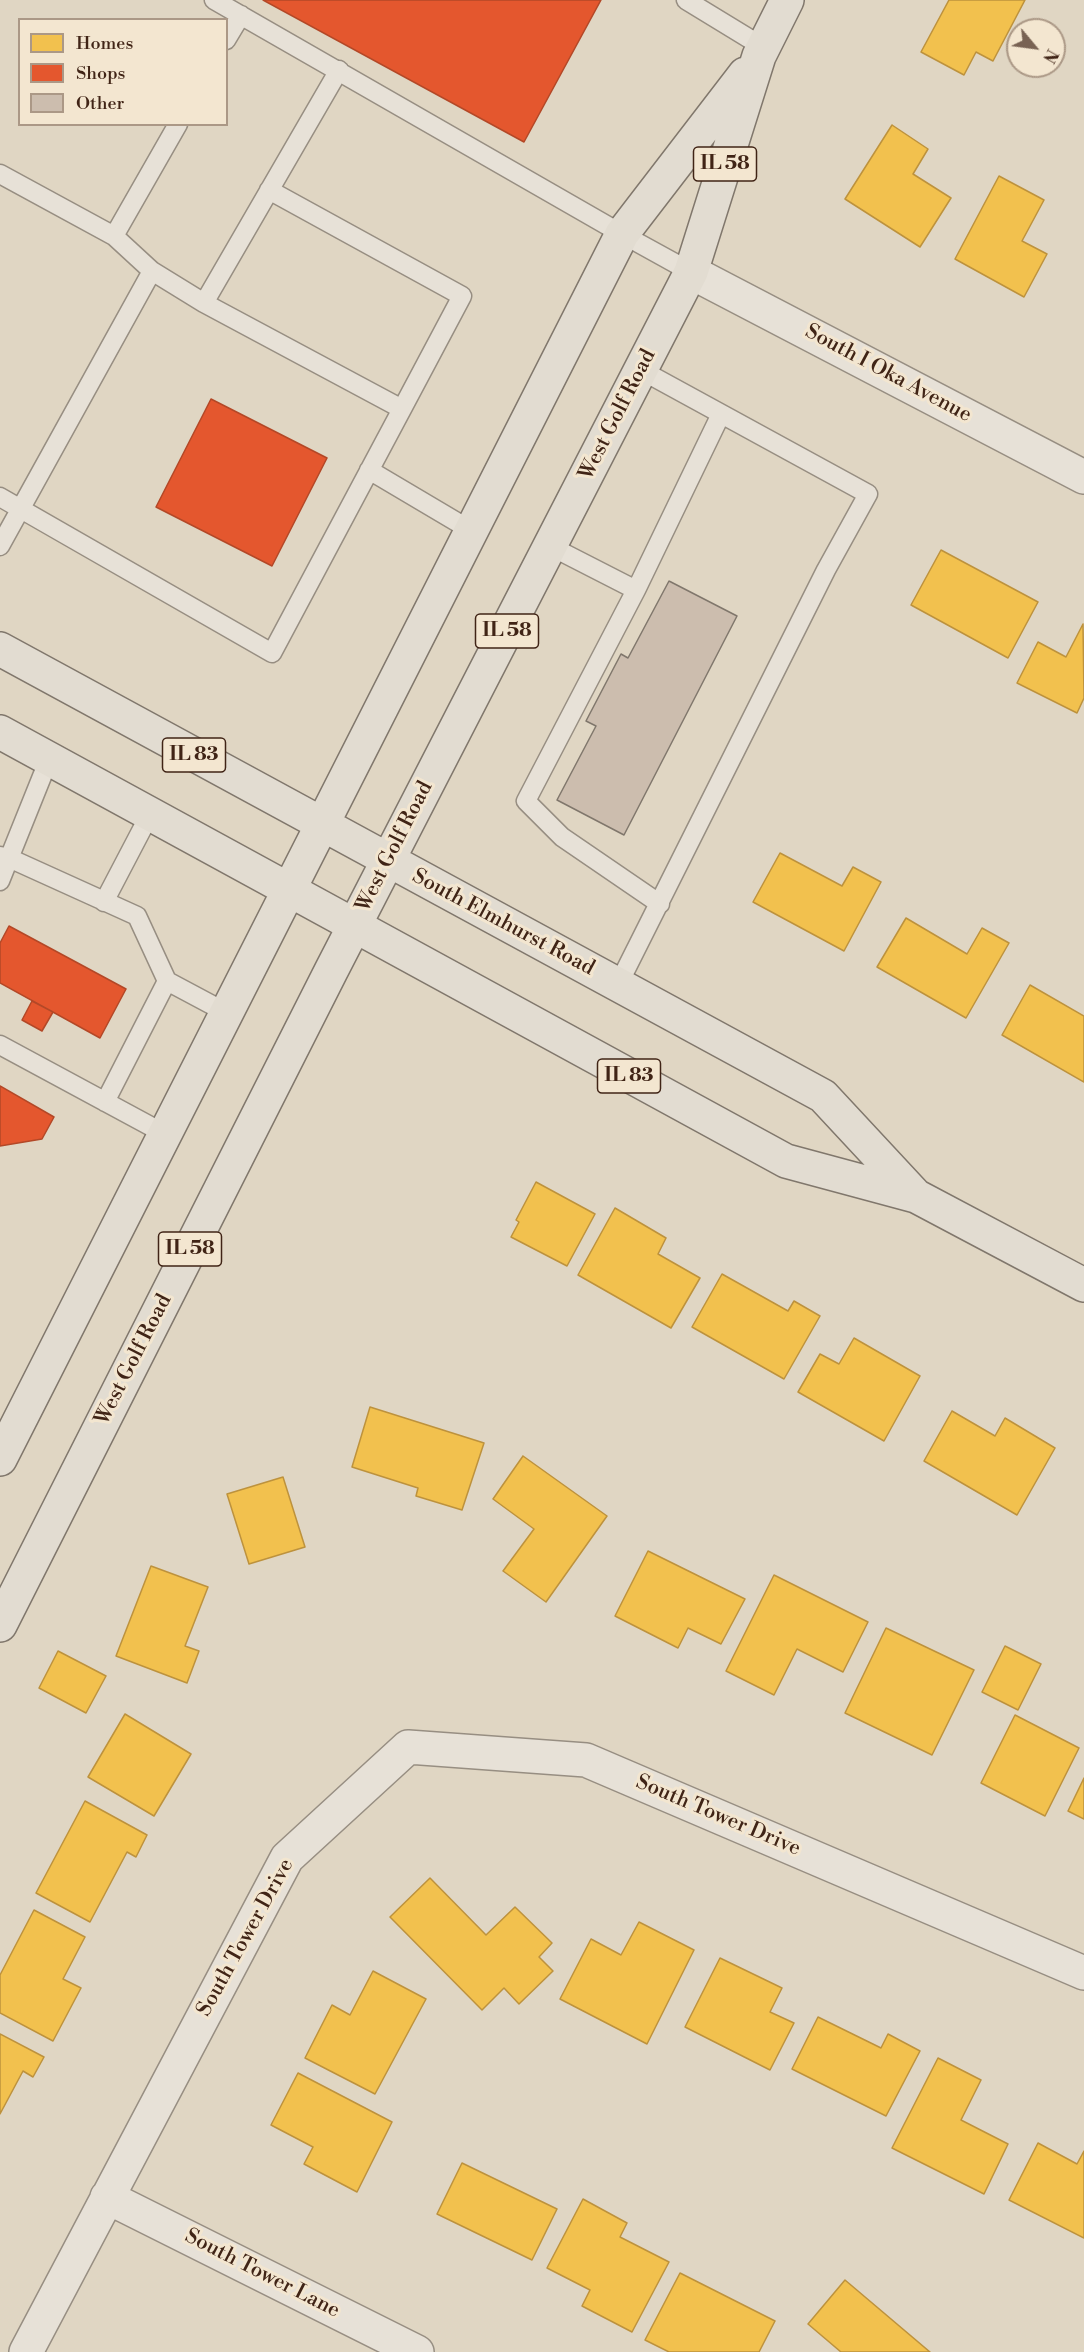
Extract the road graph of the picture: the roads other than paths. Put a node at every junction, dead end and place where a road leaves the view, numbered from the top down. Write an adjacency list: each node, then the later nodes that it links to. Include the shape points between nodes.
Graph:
1 (214, 0): 4 (lane)
2 (686, 0): 6 (lane)
3 (787, 0): 6 (main road, West Golf Road / IL 58)
4 (241, 15): 5 (lane); 7 (lane)
5 (228, 37)
6 (761, 51): 11 (main road, West Golf Road / IL 58); 14 (main road, West Golf Road / IL 58)
7 (339, 70): 10 (lane); 11 (lane)
8 (177, 126): 12 (lane)
9 (0, 174): 12 (lane)
10 (269, 190): 15 (lane); 17 (lane, via 462,296)
11 (622, 234): 14 (lane); 23 (main road, West Golf Road / IL 58)
12 (114, 236): 13 (lane)
13 (152, 271): 15 (lane); 22 (lane)
14 (691, 272): 16 (main road, West Golf Road / IL 58); 20 (street, South I Oka Avenue)
15 (204, 303): 17 (lane)
16 (641, 370): 18 (lane); 25 (main road, West Golf Road / IL 58)
17 (402, 409): 19 (lane)
18 (722, 414): 26 (lane); 37 (lane, via 868,494 826,570)
19 (369, 470): 22 (lane, via 272,653); 23 (lane)
20 (1084, 477)
21 (0, 497): 22 (lane)
22 (20, 508): 24 (lane)
23 (472, 531): 31 (main road, West Golf Road / IL 58)
24 (0, 546)
25 (550, 546): 26 (lane); 33 (main road, West Golf Road / IL 58)
26 (636, 590): 37 (lane, via 526,801 562,837)
27 (0, 649): 31 (main road, South Elmhurst Road / IL 83)
28 (0, 732): 29 (main road, South Elmhurst Road / IL 83)
29 (49, 759): 30 (main road, South Elmhurst Road / IL 83); 32 (lane)
30 (150, 814): 35 (main road, South Elmhurst Road / IL 83); 36 (lane)
31 (323, 825): 33 (main road, South Elmhurst Road / IL 83); 35 (main road, West Golf Road / IL 58)
32 (5, 857): 34 (lane); 36 (lane)
33 (388, 861): 38 (main road, West Golf Road / IL 58); 40 (main road, South Elmhurst Road / IL 83)
34 (0, 881)
35 (289, 891): 38 (main road, South Elmhurst Road / IL 83); 41 (main road, West Golf Road / IL 58)
36 (104, 902): 39 (lane, via 137,916)
37 (660, 904): 40 (lane)
38 (354, 927): 45 (main road, South Elmhurst Road / IL 83, via 786,1161); 48 (main road, West Golf Road / IL 58)
39 (167, 981): 41 (lane); 43 (lane)
40 (618, 985): 45 (main road, South Elmhurst Road / IL 83, via 823,1096)
41 (227, 1013): 44 (main road, West Golf Road / IL 58)
42 (0, 1045): 43 (lane)
43 (105, 1102): 44 (lane)
44 (165, 1134): 47 (main road, West Golf Road / IL 58)
45 (916, 1196): 46 (main road, South Elmhurst Road / IL 83)
46 (1084, 1286)
47 (0, 1459)
48 (0, 1625)
49 (1084, 1973): 50 (street, South Tower Drive, via 586,1760 408,1747 286,1858)
50 (107, 2197): 51 (street, South Tower Drive); 52 (street, South Tower Lane)
51 (26, 2352)
52 (417, 2352)

